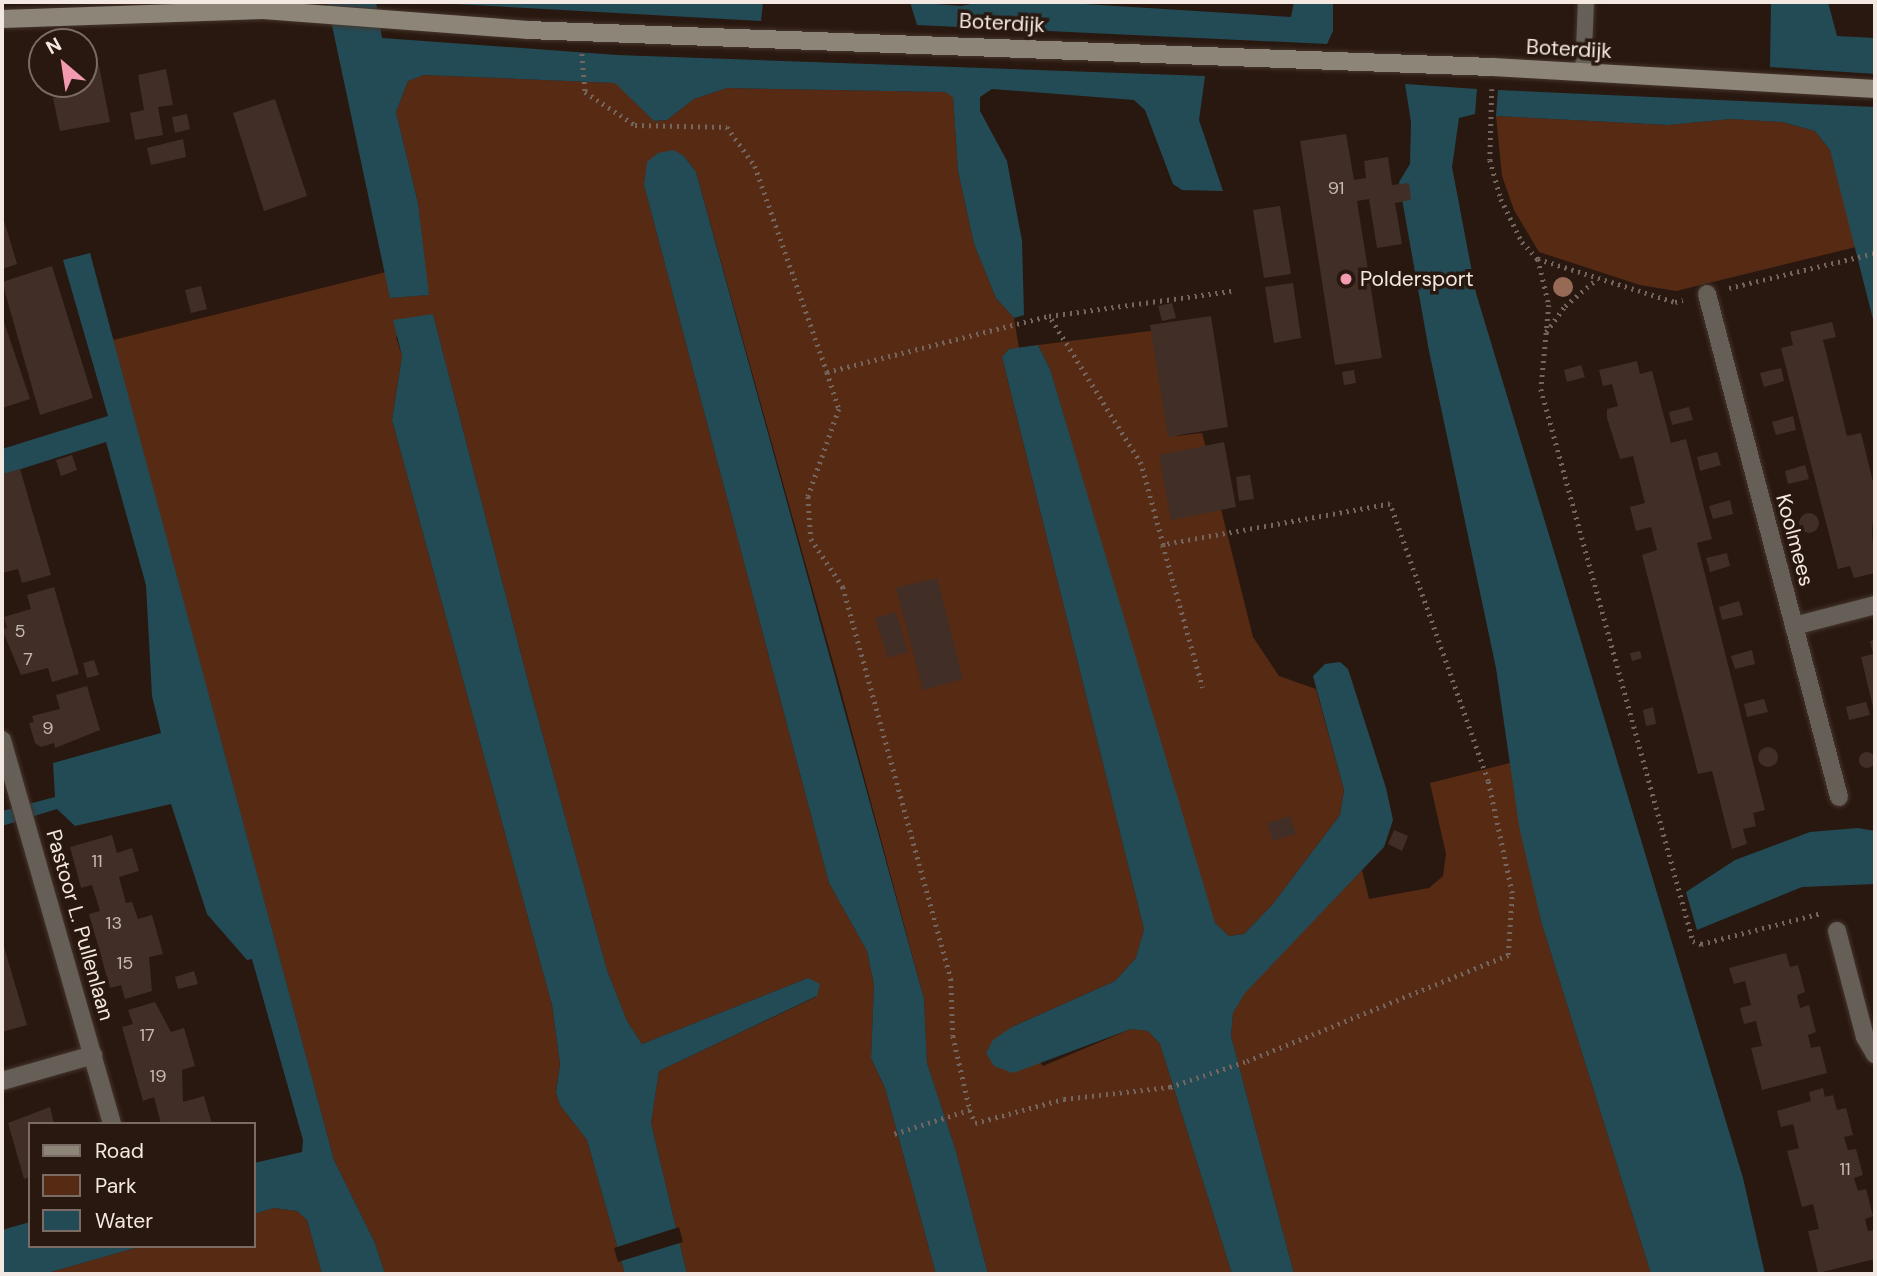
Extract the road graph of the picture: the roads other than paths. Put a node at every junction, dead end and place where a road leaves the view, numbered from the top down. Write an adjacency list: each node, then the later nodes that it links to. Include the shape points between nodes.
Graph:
1 (1586, 2): 3 (lane)
2 (2, 19): 3 (street, Boterdijk, via 263,10 528,30 911,42)
3 (1583, 73): 4 (street, Boterdijk)
4 (1875, 89)
5 (1707, 294): 7 (street, Koolmees)
6 (1875, 605): 7 (street)
7 (1794, 626): 9 (street, Koolmees)
8 (2, 740): 12 (street, Pastoor L. Pullenlaan)
9 (1839, 797)
10 (1837, 931): 11 (street, via 1865,1037)
11 (1875, 1054)
12 (93, 1055): 13 (street); 14 (street, Pastoor L. Pullenlaan)
13 (2, 1081)
14 (111, 1122)

